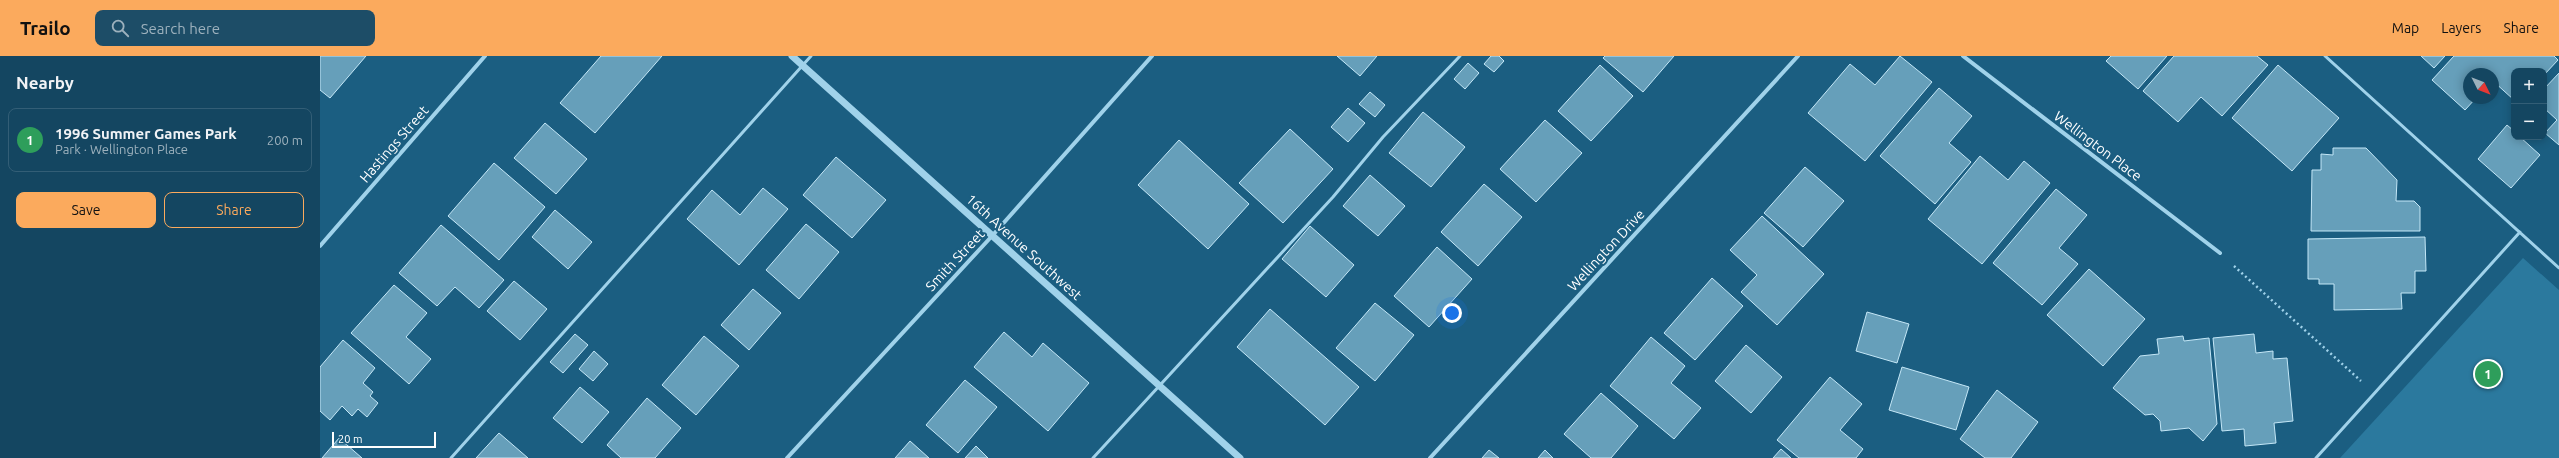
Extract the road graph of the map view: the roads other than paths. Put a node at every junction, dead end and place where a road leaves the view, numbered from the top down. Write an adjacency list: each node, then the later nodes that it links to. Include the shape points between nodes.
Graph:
1 (485, 56): 12 (street, Hastings Street)
2 (792, 56): 9 (street, 16th Avenue Southwest)
3 (811, 56): 9 (lane)
4 (1152, 56): 11 (street, Smith Street)
5 (1460, 56): 15 (lane)
6 (1798, 56): 20 (street, Wellington Drive)
7 (1963, 56): 13 (street, Wellington Place)
8 (2325, 56): 10 (lane)
9 (802, 65): 11 (street, 16th Avenue Southwest); 16 (lane)
10 (2520, 232): 14 (lane); 21 (lane)
11 (992, 236): 15 (street, 16th Avenue Southwest); 17 (street, Smith Street)
12 (320, 246)
13 (2220, 253)
14 (2559, 268)
15 (1158, 385): 18 (lane); 19 (street, 16th Avenue Southwest)
16 (452, 458)
17 (787, 458)
18 (1093, 458)
19 (1240, 458)
20 (1430, 458)
21 (2316, 458)

